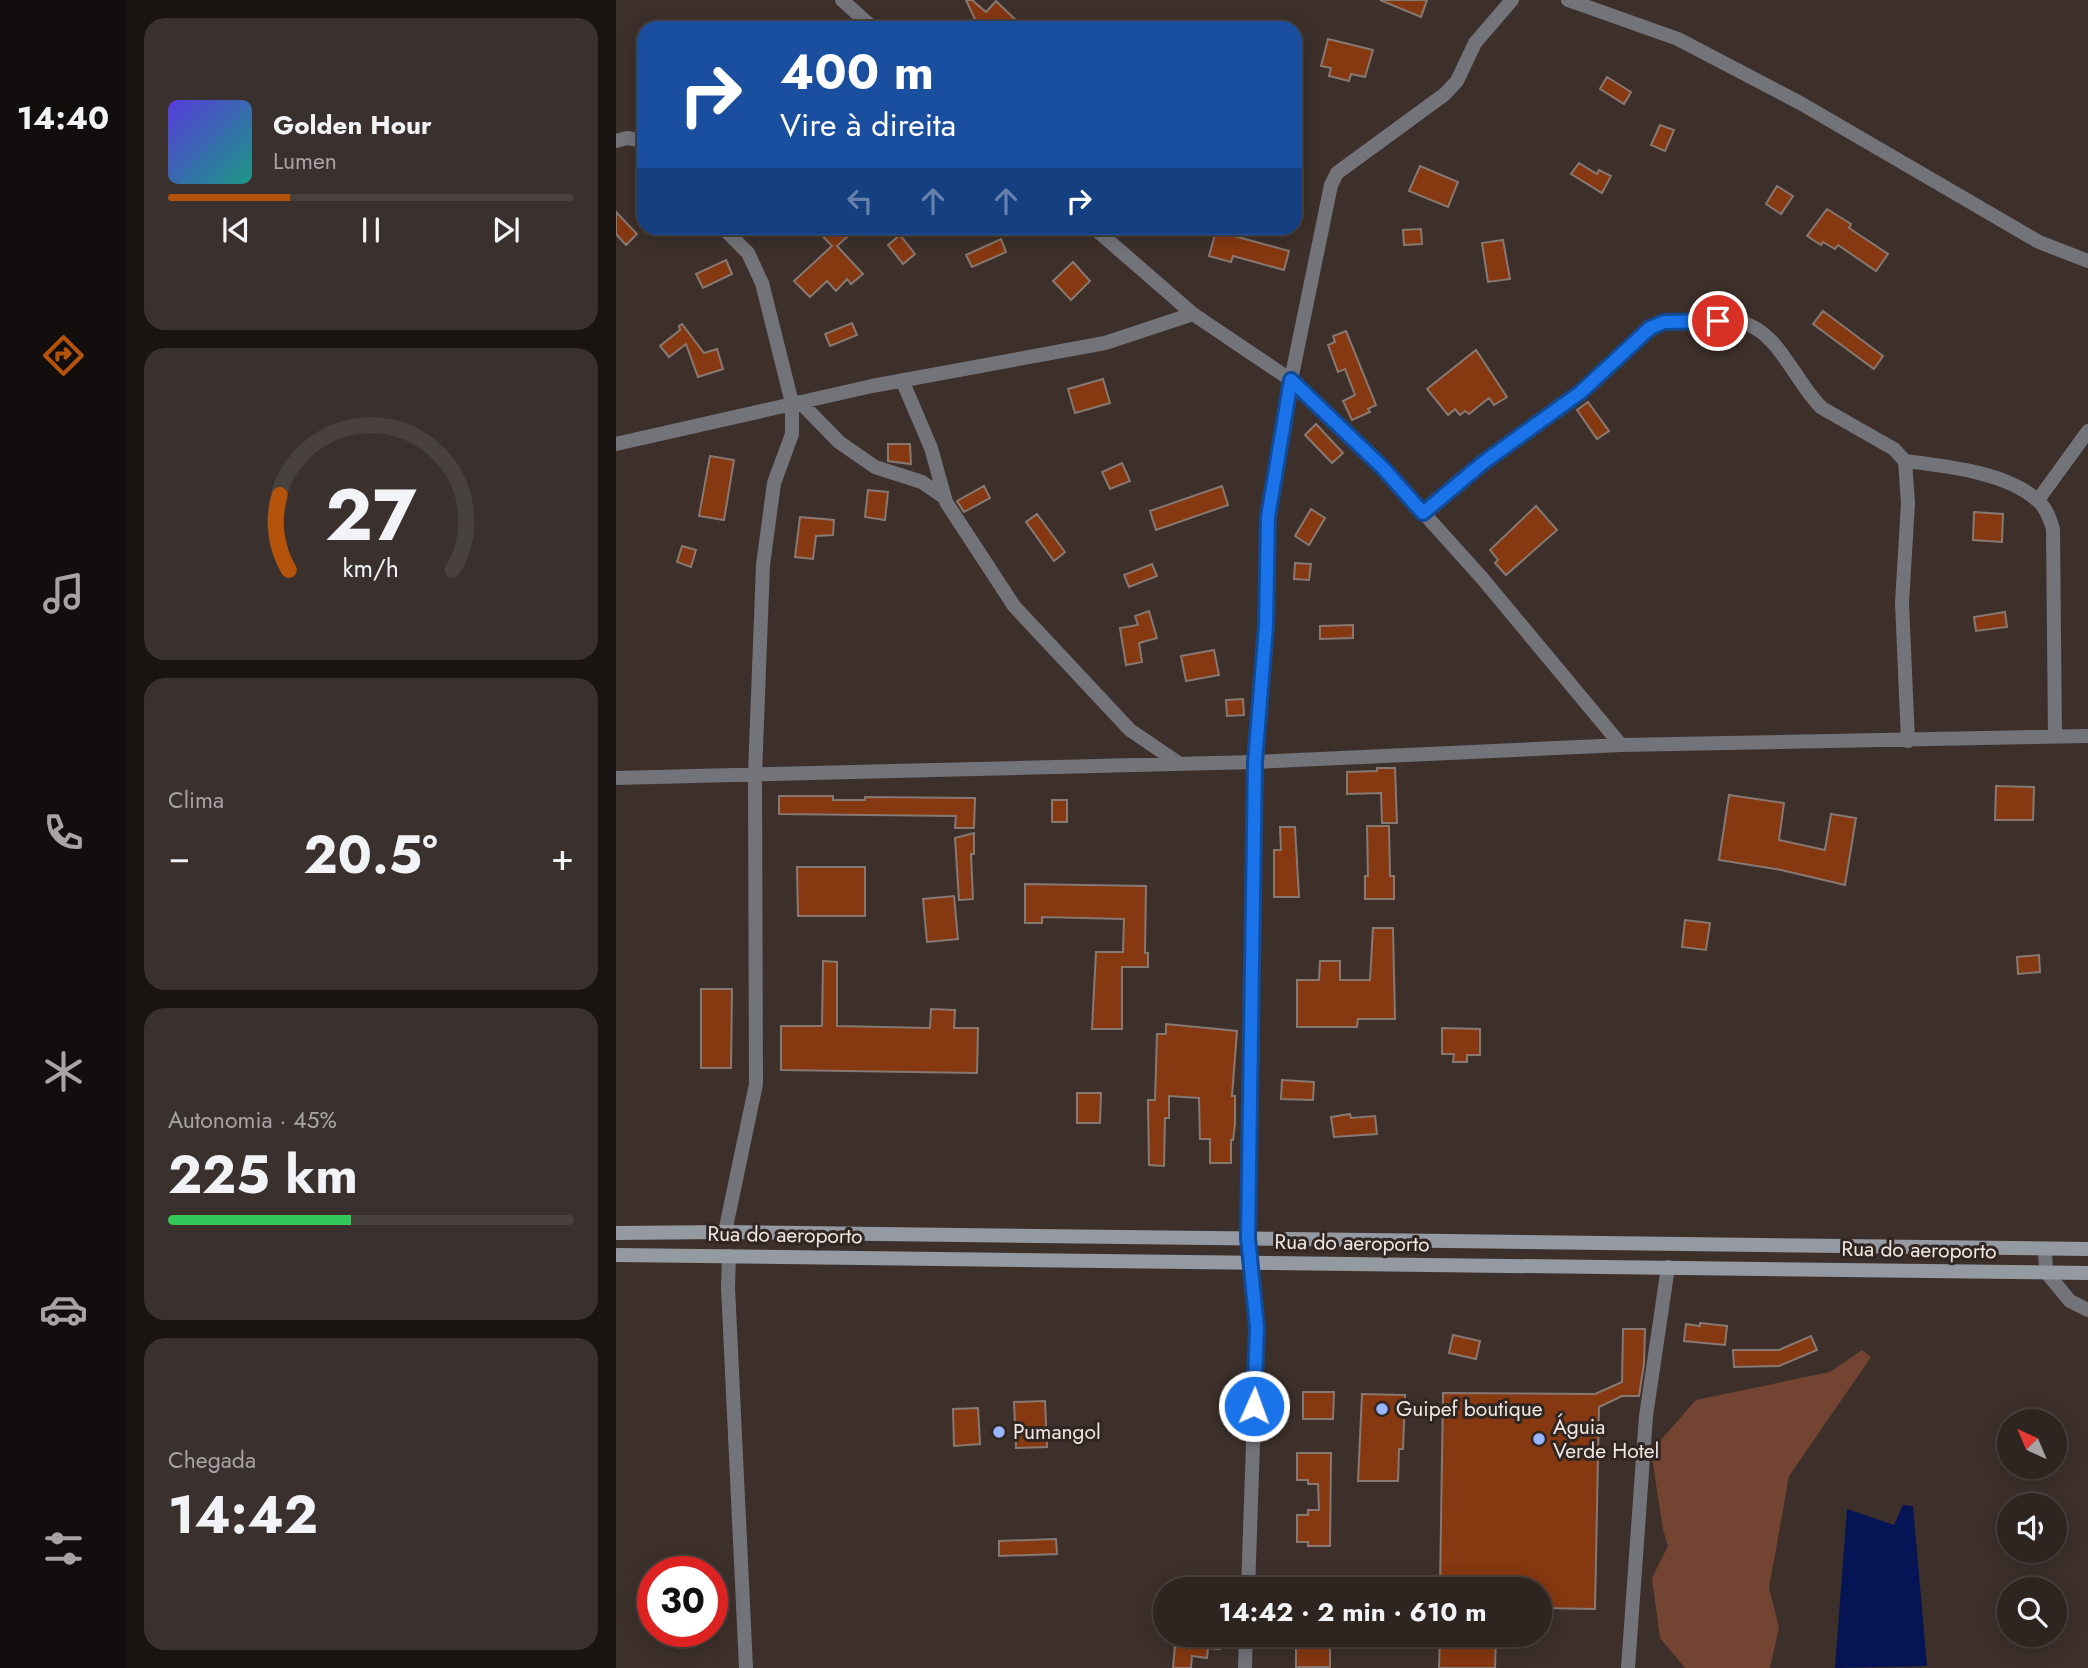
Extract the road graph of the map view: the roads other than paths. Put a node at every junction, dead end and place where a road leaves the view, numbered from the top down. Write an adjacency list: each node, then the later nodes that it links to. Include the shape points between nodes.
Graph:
1 (842, 0): 4 (street)
2 (1512, 0): 12 (street, via 1475,43 1446,94 1337,173)
3 (1568, 0): 9 (street, via 1678,39 1802,104 2039,242)
4 (865, 21)
5 (637, 140): 6 (street)
6 (616, 141)
7 (730, 235): 13 (street, via 748,253 762,283)
8 (1102, 235): 10 (street)
9 (2088, 261)
10 (1193, 314): 11 (street, via 1105,343); 12 (street)
11 (902, 380): 13 (street); 17 (street, via 931,448)
12 (1291, 380): 19 (street); 24 (street, via 1268,517 1266,626)
13 (796, 402): 15 (street); 17 (street, via 839,442 875,467 922,482); 26 (street, via 792,434 774,483 763,565)
14 (2088, 431): 18 (street)
15 (616, 444)
16 (1905, 461): 18 (street, via 1966,468); 19 (street, via 1894,449 1822,408 1769,339 1755,328 1741,322 1664,322 1650,328 1581,392); 22 (street, via 1908,503 1902,603)
17 (944, 498): 25 (street, via 1014,606 1130,730)
18 (2038, 500): 21 (street, via 2053,528)
19 (1423, 513): 23 (street)
20 (2088, 736): 21 (street)
21 (2055, 737): 22 (street)
22 (1908, 741): 23 (street)
23 (1620, 745): 24 (street)
24 (1255, 762): 25 (street); 30 (street)
25 (1180, 764): 26 (street)
26 (755, 774): 27 (street); 28 (street, via 756,1084)
27 (616, 778)
28 (725, 1232): 29 (main road, Rua do aeroporto); 30 (main road, Rua do aeroporto)
29 (616, 1233)
30 (1248, 1238): 31 (main road, Rua do aeroporto); 35 (street)
31 (2045, 1249): 32 (main road, Rua do aeroporto); 37 (street)
32 (2088, 1249)
33 (616, 1255): 34 (main road, Rua do aeroporto)
34 (729, 1256): 35 (main road, Rua do aeroporto); 42 (street)
35 (1251, 1262): 36 (main road, Rua do aeroporto); 40 (street, via 1257,1328)
36 (1668, 1267): 37 (main road, Rua do aeroporto); 44 (street, via 1646,1416)
37 (2046, 1272): 38 (main road, Rua do aeroporto); 39 (street, via 2070,1301)
38 (2088, 1273)
39 (2088, 1310)
40 (1248, 1577)
41 (1246, 1647): 43 (street)
42 (746, 1668)
43 (1245, 1668)
44 (1628, 1668)

